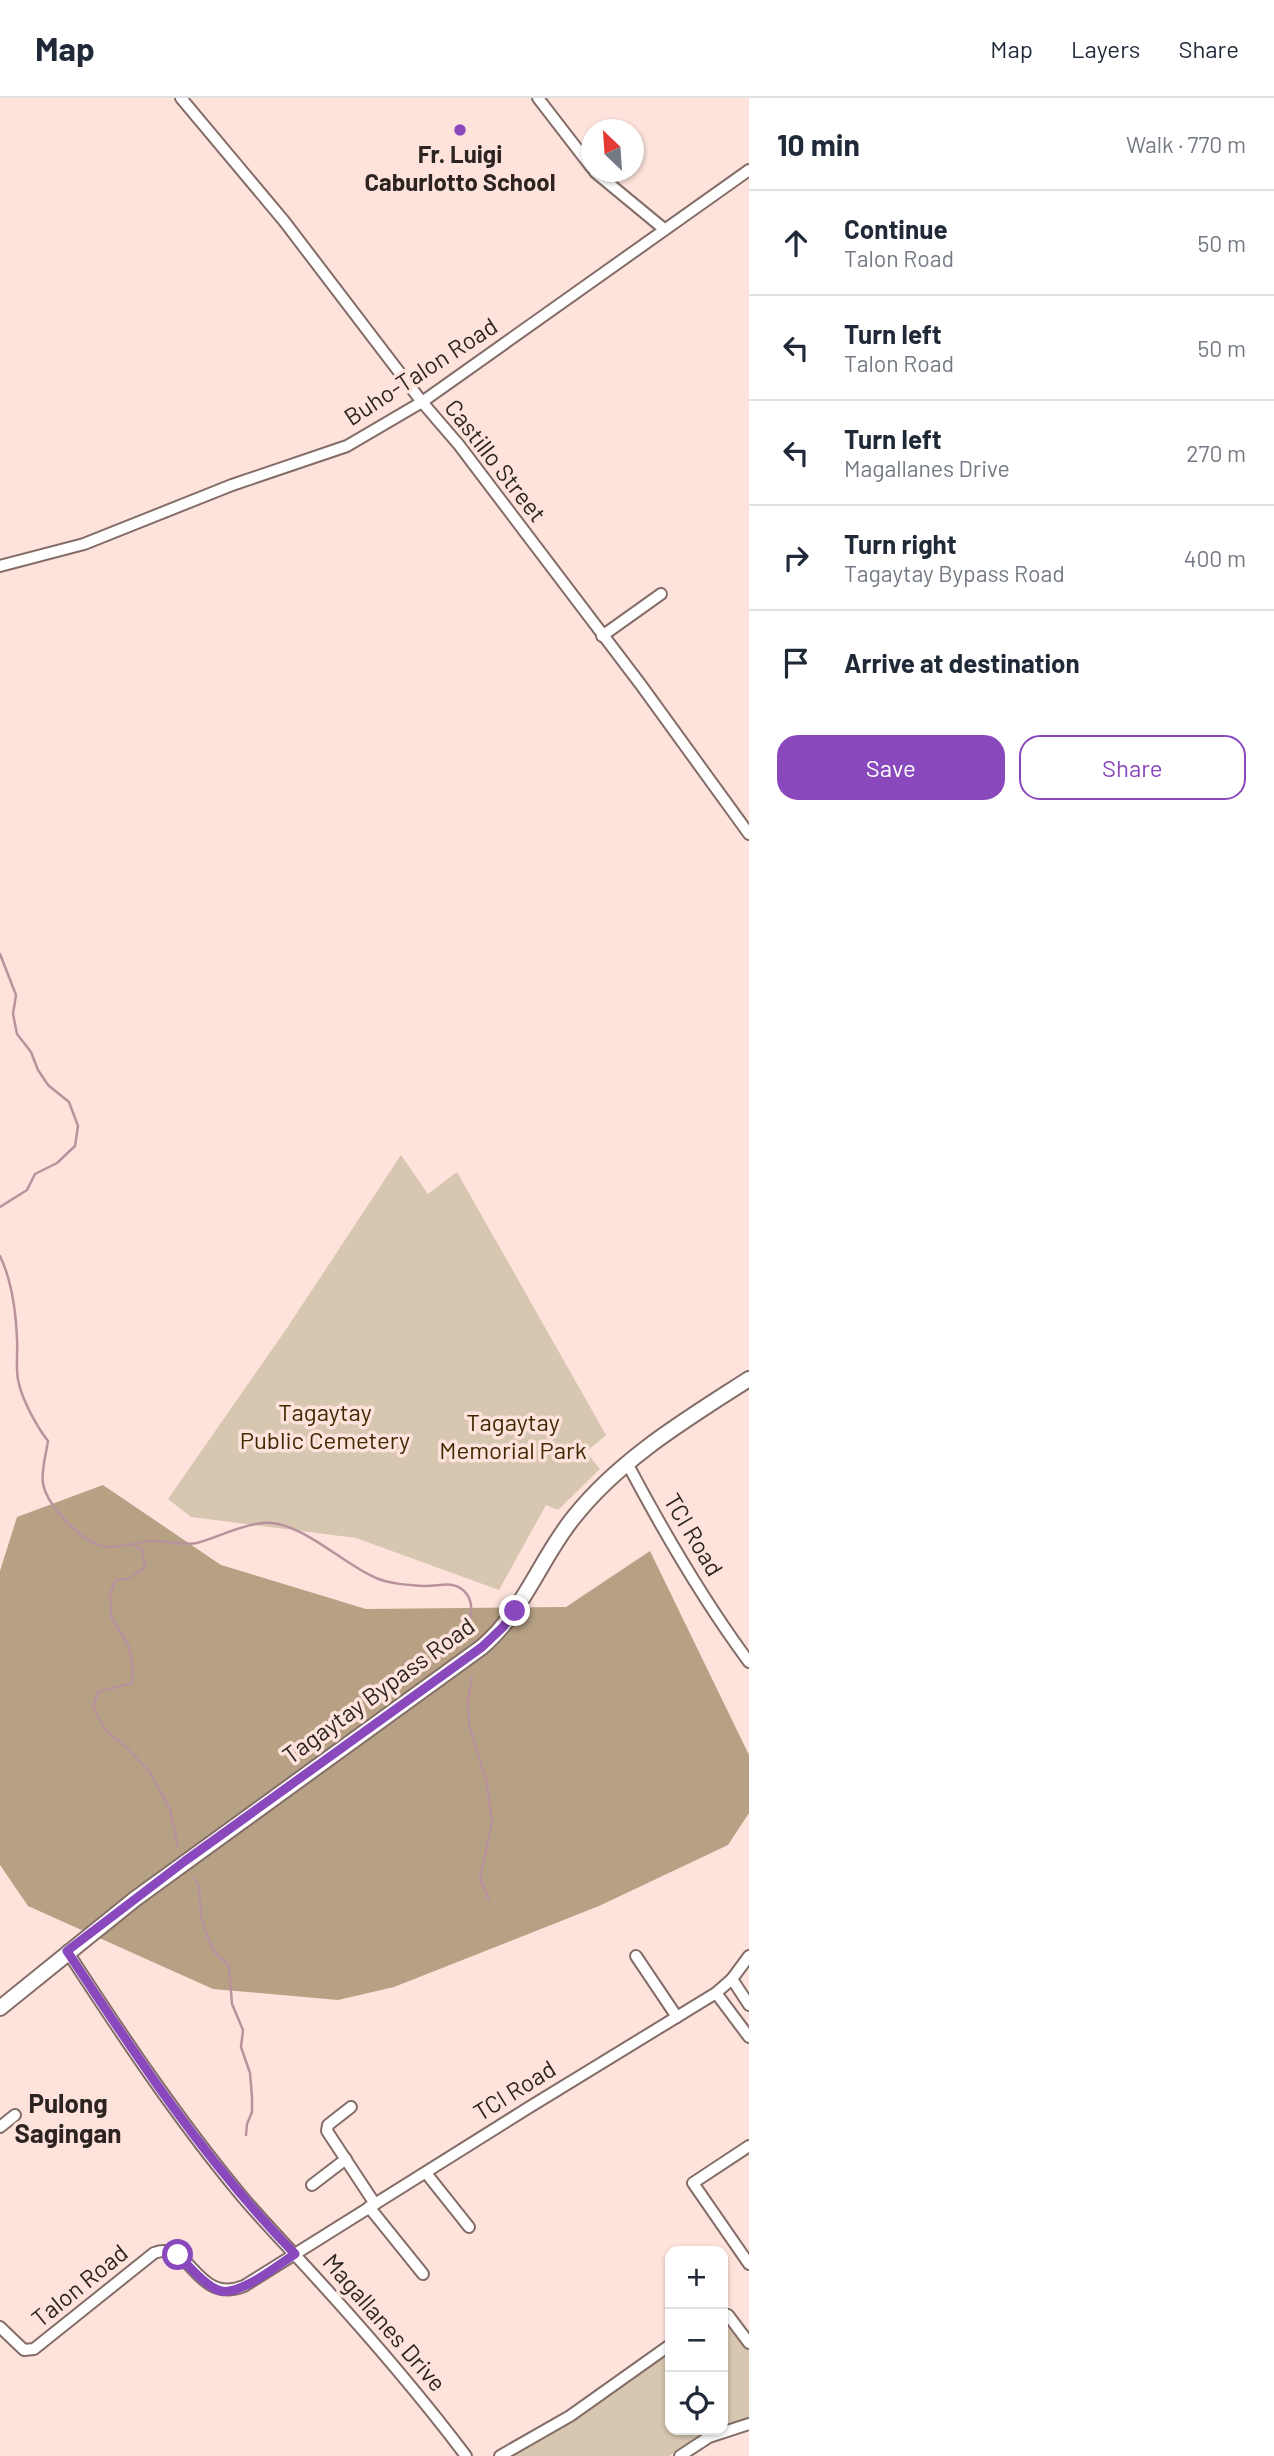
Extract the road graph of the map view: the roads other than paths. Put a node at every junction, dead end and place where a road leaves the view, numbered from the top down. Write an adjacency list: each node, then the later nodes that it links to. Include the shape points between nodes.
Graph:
1 (181, 98): 7 (street, Castillo Street, via 284,221)
2 (538, 98): 3 (street)
3 (581, 154)
4 (749, 170): 6 (street, Buho-Talon Road)
5 (607, 182): 6 (street)
6 (664, 229): 7 (street, Buho-Talon Road)
7 (422, 402): 8 (street, Buho-Talon Road, via 347,446 232,485 84,544); 10 (street, Castillo Street)
8 (0, 566)
9 (661, 594): 10 (street)
10 (602, 636): 11 (street, Castillo Street)
11 (749, 834)
12 (749, 1379): 13 (main road, Tagaytay Bypass Road)
13 (627, 1463): 14 (street, TCI Road); 15 (main road, Tagaytay Bypass Road, via 569,1523 515,1611 494,1636)
14 (749, 1662)
15 (67, 1951): 21 (main road, Tagaytay Bypass Road); 34 (street, Magallanes Drive, via 218,2166)
16 (636, 1956): 22 (street)
17 (749, 1956): 18 (street, TCI Road)
18 (732, 1979): 19 (street, TCI Road); 20 (street)
19 (716, 1993): 22 (street, TCI Road); 23 (street)
20 (749, 2005)
21 (0, 2008)
22 (677, 2017): 30 (street, TCI Road)
23 (749, 2037)
24 (351, 2107): 28 (street, via 328,2125 327,2131)
25 (15, 2115): 26 (street)
26 (0, 2127)
27 (746, 2149): 29 (street); 35 (street, via 693,2183)
28 (346, 2159): 31 (street); 32 (street)
29 (749, 2161)
30 (425, 2172): 32 (street, TCI Road); 33 (street)
31 (312, 2185)
32 (372, 2205): 34 (street, TCI Road); 36 (street)
33 (469, 2227)
34 (295, 2254): 38 (street, Talon Road, via 244,2286 221,2291 178,2255 163,2249 34,2349 24,2350); 42 (street, Magallanes Drive, via 430,2407)
35 (749, 2264)
36 (423, 2274)
37 (728, 2315): 39 (street)
38 (0, 2327)
39 (749, 2343)
40 (665, 2349): 43 (street, via 569,2416)
41 (749, 2424): 44 (street, via 709,2437)
42 (466, 2456)
43 (500, 2456)
44 (680, 2456)

